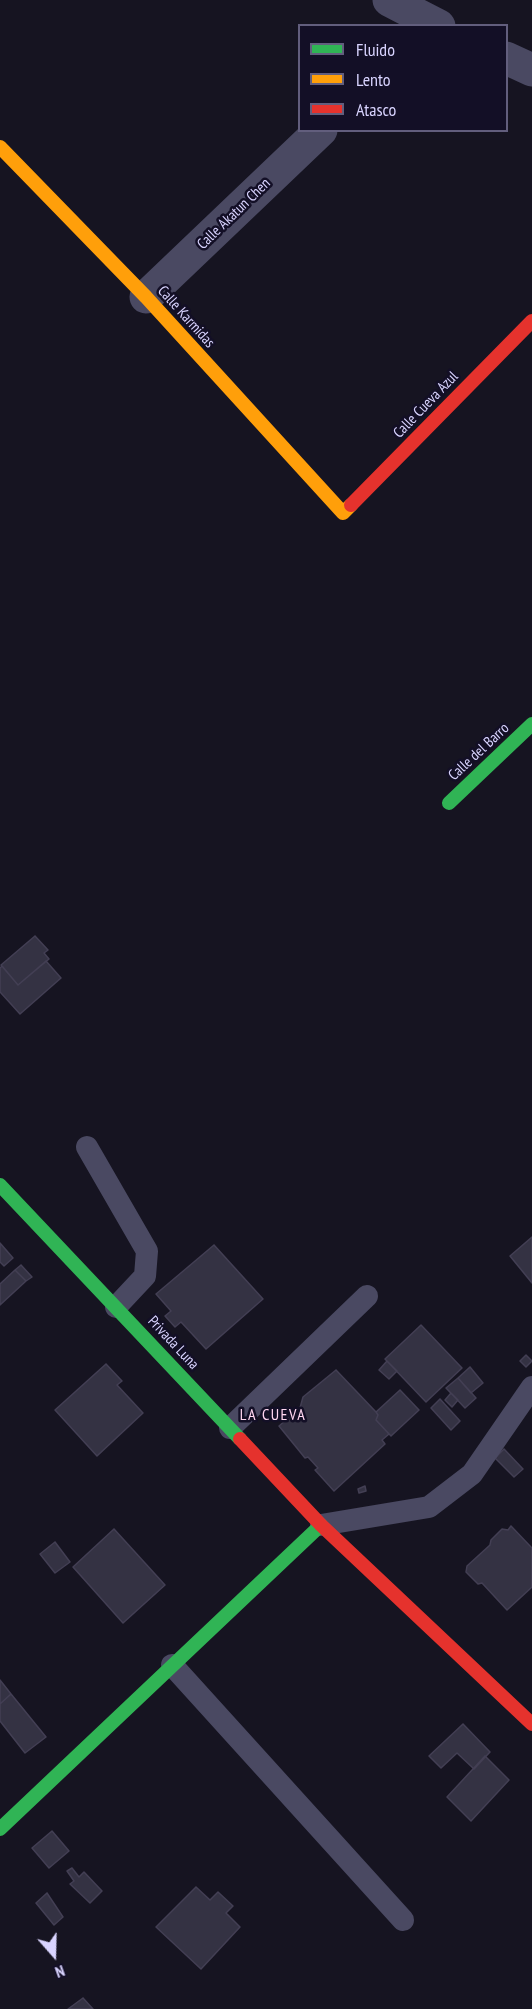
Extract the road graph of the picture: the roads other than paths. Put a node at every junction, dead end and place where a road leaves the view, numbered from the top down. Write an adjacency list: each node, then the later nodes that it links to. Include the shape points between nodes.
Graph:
1 (389, 0): 2 (street)
2 (433, 24)
3 (508, 58): 4 (street)
4 (532, 70)
5 (319, 132): 7 (street, Calle Akatun Chen)
6 (0, 147): 7 (street, Calle Karmidas)
7 (146, 297): 9 (street, Calle Karmidas)
8 (532, 321): 9 (street, Calle Cueva Azul)
9 (343, 513)
10 (532, 724): 11 (street, Calle del Barro)
11 (449, 803)
12 (87, 1147): 15 (lane, via 147,1251 145,1276)
13 (0, 1185): 15 (street, Privada Luna)
14 (367, 1296): 17 (lane)
15 (116, 1307): 17 (street, Privada Luna)
16 (532, 1387): 18 (lane, via 472,1474 429,1507)
17 (230, 1428): 18 (street, Privada Luna)
18 (321, 1525): 19 (street); 20 (street, Privada Luna)
19 (172, 1665): 21 (street); 22 (lane)
20 (532, 1724)
21 (0, 1829)
22 (403, 1920)

